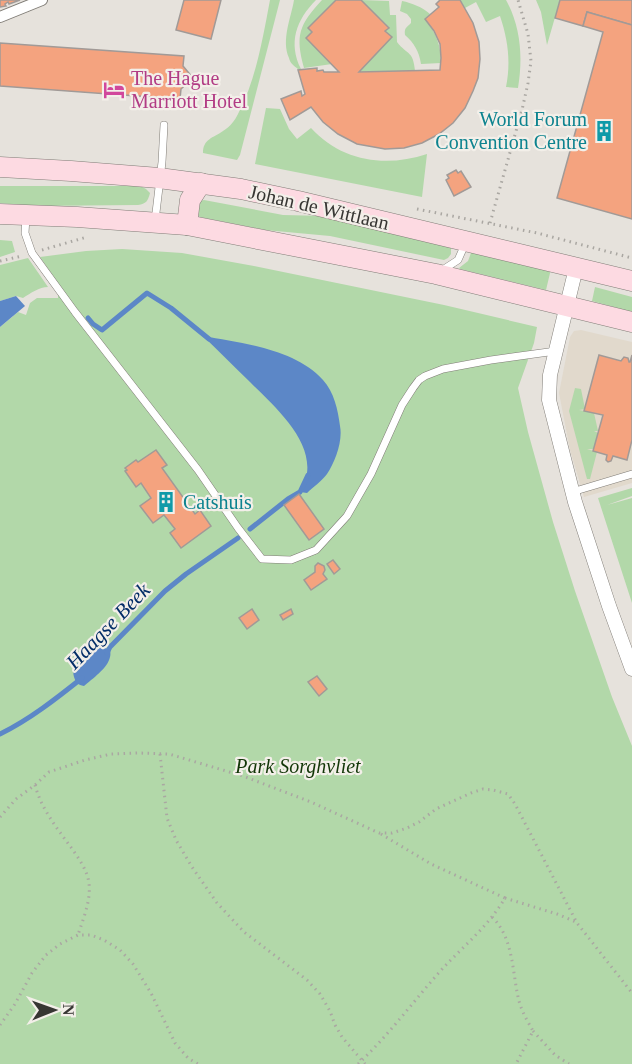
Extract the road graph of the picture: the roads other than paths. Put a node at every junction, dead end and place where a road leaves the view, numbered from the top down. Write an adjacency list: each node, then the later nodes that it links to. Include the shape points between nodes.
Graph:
1 (42, 0): 2 (street)
2 (0, 16)
3 (164, 125): 5 (lane)
4 (0, 167): 5 (main road, Johan de Wittlaan)
5 (159, 178): 6 (main road, Johan de Wittlaan); 9 (lane)
6 (201, 183): 10 (main road, via 190,200); 11 (main road, Johan de Wittlaan, via 298,201)
7 (0, 214): 8 (main road, Johan de Wittlaan)
8 (27, 215): 9 (main road, Johan de Wittlaan); 17 (lane, via 25,233 32,254 262,559 291,560 316,550 347,516 402,405 419,380 443,369)
9 (155, 222): 10 (main road, Johan de Wittlaan)
10 (187, 225): 13 (main road, Johan de Wittlaan)
11 (466, 242): 12 (main road, Johan de Wittlaan); 13 (lane, via 458,260)
12 (576, 268): 14 (main road, Johan de Wittlaan); 15 (street)
13 (436, 274): 15 (main road, Johan de Wittlaan)
14 (632, 281)
15 (567, 305): 16 (main road, Johan de Wittlaan); 17 (street)
16 (632, 322)
17 (556, 351): 19 (street, via 549,400)
18 (632, 474): 19 (lane)
19 (574, 497): 20 (street)
20 (632, 669)

